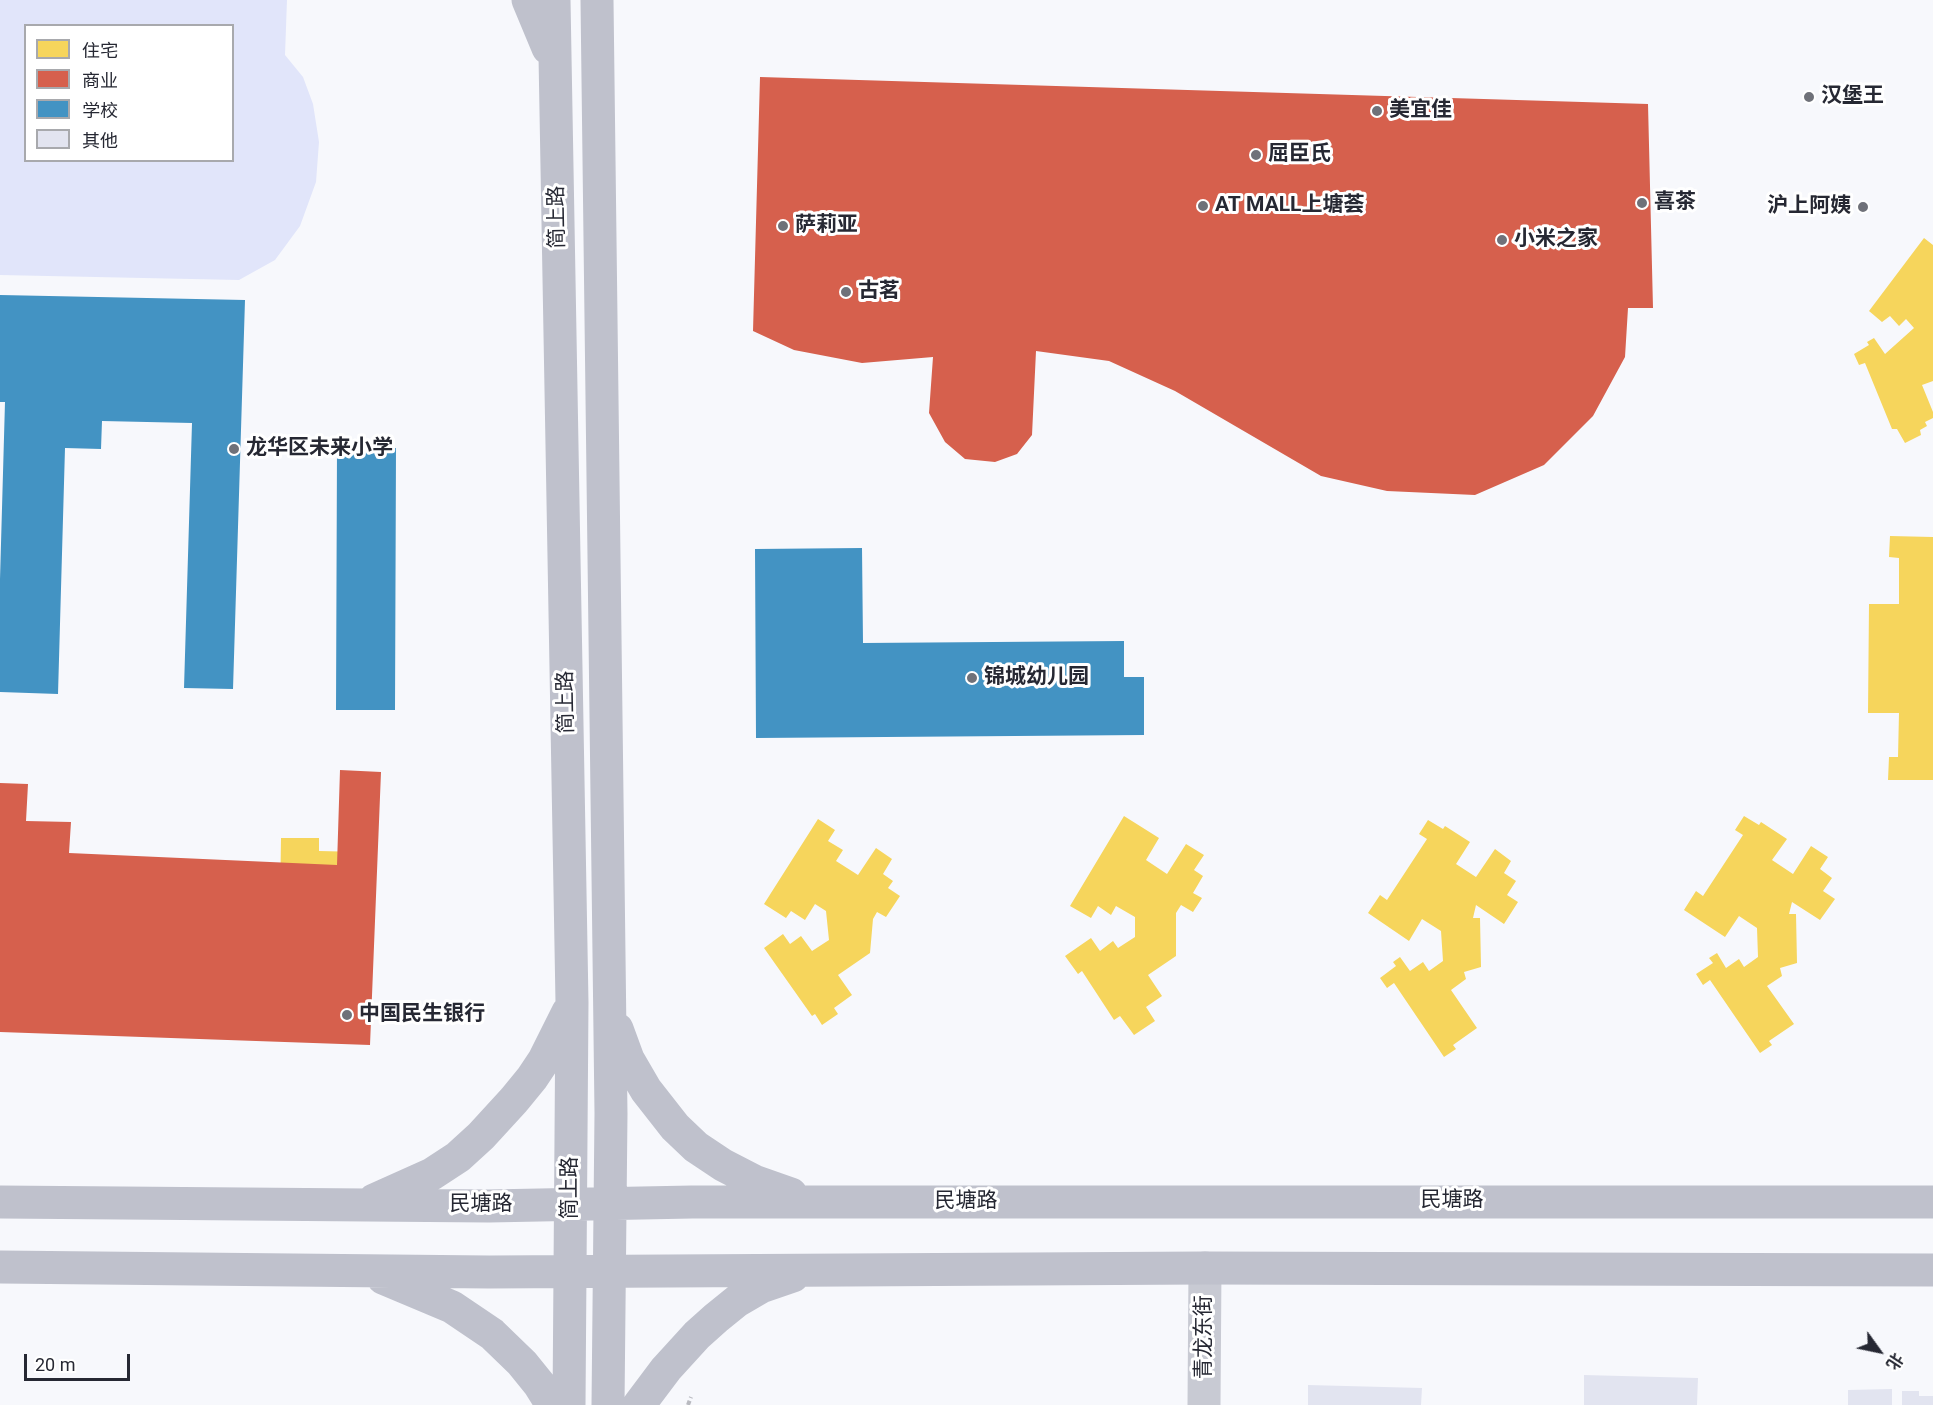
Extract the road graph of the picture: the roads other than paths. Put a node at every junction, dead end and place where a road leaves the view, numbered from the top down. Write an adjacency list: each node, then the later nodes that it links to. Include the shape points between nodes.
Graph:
1 (528, 0): 6 (main road, via 544,36)
2 (554, 0): 6 (main road, 简上路)
3 (597, 0): 5 (main road, 简上路)
4 (618, 0): 5 (main road)
5 (598, 60): 7 (main road, 简上路)
6 (556, 81): 8 (main road, 简上路)
7 (610, 999): 10 (main road, via 628,1059 661,1110 689,1141 723,1166 754,1181); 12 (main road, 简上路)
8 (572, 1002): 13 (main road, 简上路); 14 (main road, via 544,1060 481,1136 432,1174)
9 (0, 1202): 14 (main road, 民塘路)
10 (825, 1202): 11 (main road, 民塘路); 12 (main road, 民塘路)
11 (1933, 1202)
12 (610, 1203): 13 (main road, 民塘路); 21 (main road, 简上路)
13 (571, 1204): 14 (main road, 民塘路); 20 (main road, 简上路)
14 (355, 1205)
15 (0, 1267): 18 (main road)
16 (1205, 1268): 17 (main road); 19 (main road); 26 (street, 青龙东街)
17 (821, 1269): 21 (main road); 25 (main road, via 786,1277 737,1301 697,1335)
18 (359, 1270): 20 (main road); 22 (main road, via 420,1292 473,1320 522,1363)
19 (1933, 1270)
20 (571, 1271): 21 (main road); 23 (main road, 简上路)
21 (610, 1271): 24 (main road, 简上路)
22 (552, 1405)
23 (569, 1405)
24 (608, 1405)
25 (639, 1405)
26 (1204, 1405)

